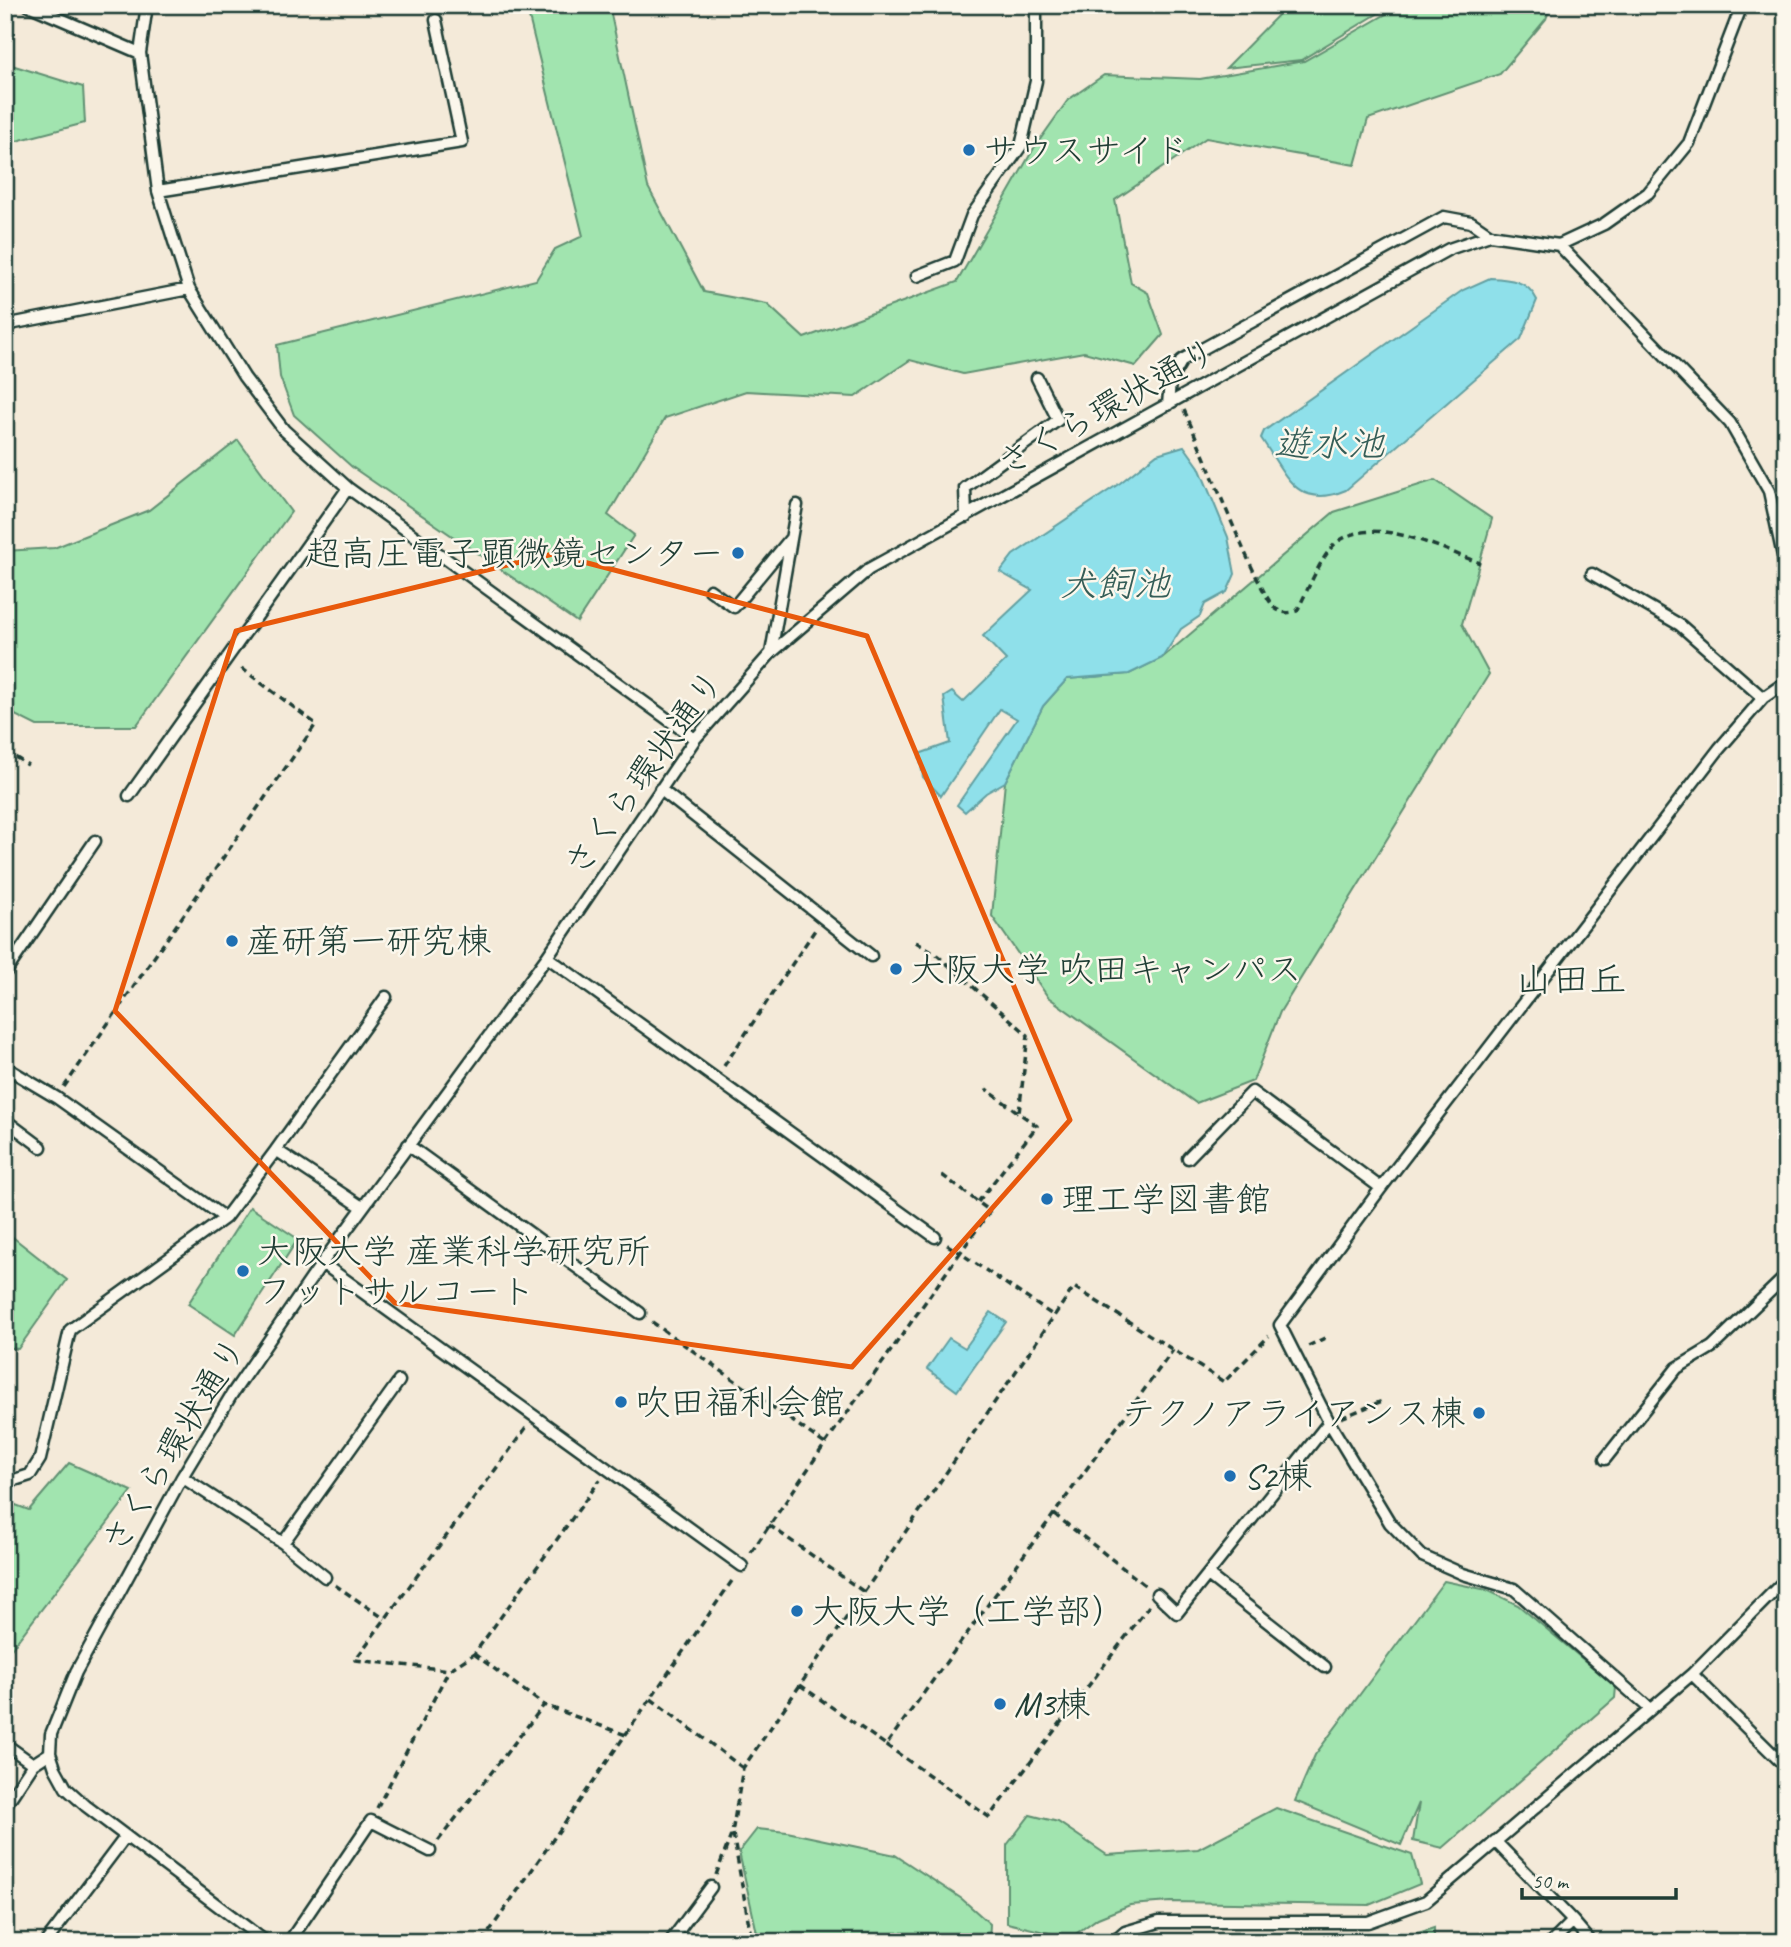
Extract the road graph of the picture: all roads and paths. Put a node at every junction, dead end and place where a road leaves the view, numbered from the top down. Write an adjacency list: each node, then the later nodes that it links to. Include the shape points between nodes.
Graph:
1 (28, 5): 6 (lane)
2 (147, 5): 6 (lane)
3 (1036, 5): 10 (lane, via 1036,81 1021,146 972,215 955,261)
4 (1742, 5): 9 (lane, via 1689,144 1648,193 1604,224)
5 (436, 20): 7 (lane, via 462,142)
6 (140, 53): 7 (lane)
7 (158, 191): 11 (lane)
8 (1490, 235): 9 (lane, さくら環状通り); 14 (lane, さくら環状通り, via 1448,249); 15 (lane, via 1471,222 1444,217 1182,360 1170,381)
9 (1559, 244): 21 (lane, via 1730,423 1769,492)
10 (917, 276)
11 (188, 289): 12 (lane); 16 (lane, via 284,430)
12 (5, 325)
13 (1037, 378): 18 (lane, via 1058,420 965,488)
14 (1179, 399): 15 (lane, さくら環状通り); 20 (path, via 1274,608 1297,611 1333,545 1364,531 1384,530)
15 (1168, 405): 18 (lane, さくら環状通り)
16 (348, 488): 25 (lane); 28 (lane)
17 (797, 505): 19 (lane)
18 (966, 517): 24 (lane, さくら環状通り, via 869,569)
19 (792, 538): 23 (lane, via 734,607); 24 (lane)
20 (1479, 563)
21 (1786, 570)
22 (1592, 574): 27 (lane, via 1680,625)
23 (710, 590)
24 (771, 653): 28 (lane, さくら環状通り)
25 (229, 658): 32 (lane); 42 (path, via 316,724)
26 (1786, 682): 27 (lane)
27 (1763, 698): 51 (lane, via 1719,748)
28 (695, 739): 31 (lane, さくら環状通り)
29 (5, 751): 30 (path)
30 (28, 765)
31 (660, 789): 34 (lane); 37 (lane, さくら環状通り)
32 (129, 796)
33 (95, 841): 38 (lane)
34 (822, 919): 36 (lane); 41 (path)
35 (916, 942): 43 (path, via 1028,1035)
36 (871, 956)
37 (547, 957): 41 (lane); 46 (lane, さくら環状通り)
38 (5, 973)
39 (386, 997): 48 (lane)
40 (5, 1067): 42 (lane)
41 (715, 1080): 55 (lane)
42 (57, 1098): 54 (lane)
43 (1019, 1113): 45 (path); 45 (path, via 986,1089)
44 (5, 1120): 47 (lane)
45 (1037, 1126): 52 (path)
46 (408, 1145): 53 (lane, さくら環状通り); 59 (lane)
47 (41, 1147)
48 (276, 1150): 53 (lane); 54 (lane)
49 (1188, 1158): 51 (lane, via 1252,1092)
50 (942, 1175): 52 (path)
51 (1381, 1188): 61 (lane)
52 (978, 1202): 56 (path, via 990,1211)
53 (362, 1207): 57 (lane, さくら環状通り)
54 (225, 1218): 73 (lane, via 70,1330 40,1459 30,1475)
55 (935, 1237)
56 (960, 1253): 60 (path); 69 (path)
57 (322, 1263): 67 (lane); 72 (lane, さくら環状通り, via 232,1394)
58 (1786, 1276): 70 (lane, via 1712,1348 1677,1368)
59 (640, 1314): 69 (path)
60 (1054, 1317): 63 (path, via 1074,1287); 81 (path)
61 (1280, 1325): 63 (path, via 1224,1382); 64 (lane)
62 (1329, 1336): 64 (path)
63 (1173, 1350): 74 (path)
64 (1294, 1353): 68 (lane)
65 (399, 1381): 76 (lane)
66 (1382, 1401): 68 (path)
67 (533, 1418): 71 (lane); 83 (path)
68 (1329, 1422): 78 (lane); 91 (lane, via 1390,1523 1422,1556 1514,1590)
69 (825, 1444): 75 (path)
70 (1605, 1459)
71 (607, 1470): 77 (lane); 84 (path)
72 (182, 1477): 76 (lane); 95 (lane, さくら環状通り, via 76,1672 57,1713)
73 (5, 1483)
74 (1054, 1514): 82 (path); 94 (path)
75 (769, 1525): 77 (path); 81 (path)
76 (283, 1543): 79 (lane)
77 (742, 1566): 89 (path)
78 (1208, 1575): 82 (lane, via 1177,1613); 85 (lane)
79 (325, 1577): 83 (path)
80 (1786, 1579): 87 (lane)
81 (864, 1592): 88 (path)
82 (1157, 1594): 94 (path, via 989,1816)
83 (385, 1619): 86 (path, via 355,1660)
84 (474, 1654): 86 (path); 90 (path)
85 (1325, 1667)
86 (449, 1670): 100 (path)
87 (1692, 1674): 91 (lane); 97 (lane)
88 (800, 1685): 94 (path); 98 (path)
89 (651, 1699): 92 (path); 98 (path)
90 (544, 1705): 92 (path); 104 (path)
91 (1650, 1709): 103 (lane)
92 (626, 1735): 110 (path)
93 (5, 1744): 96 (lane)
94 (886, 1745)
95 (50, 1753): 96 (lane); 102 (lane, via 66,1788)
96 (33, 1764): 99 (lane)
97 (1786, 1767)
98 (743, 1768): 101 (path)
99 (5, 1806)
100 (370, 1821): 104 (lane); 109 (lane)
101 (732, 1833): 105 (path); 112 (path)
102 (126, 1836): 107 (lane); 108 (lane)
103 (1495, 1841): 106 (lane); 113 (lane, via 1426,1901 1368,1922 1159,1922 1125,1932)
104 (430, 1851)
105 (711, 1887): 111 (lane)
106 (1573, 1921): 114 (lane); 115 (lane)
107 (46, 1942)
108 (266, 1942)
109 (289, 1942)
110 (482, 1942)
111 (670, 1942)
112 (752, 1942)
113 (1114, 1942)
114 (1552, 1942)
115 (1591, 1942)

